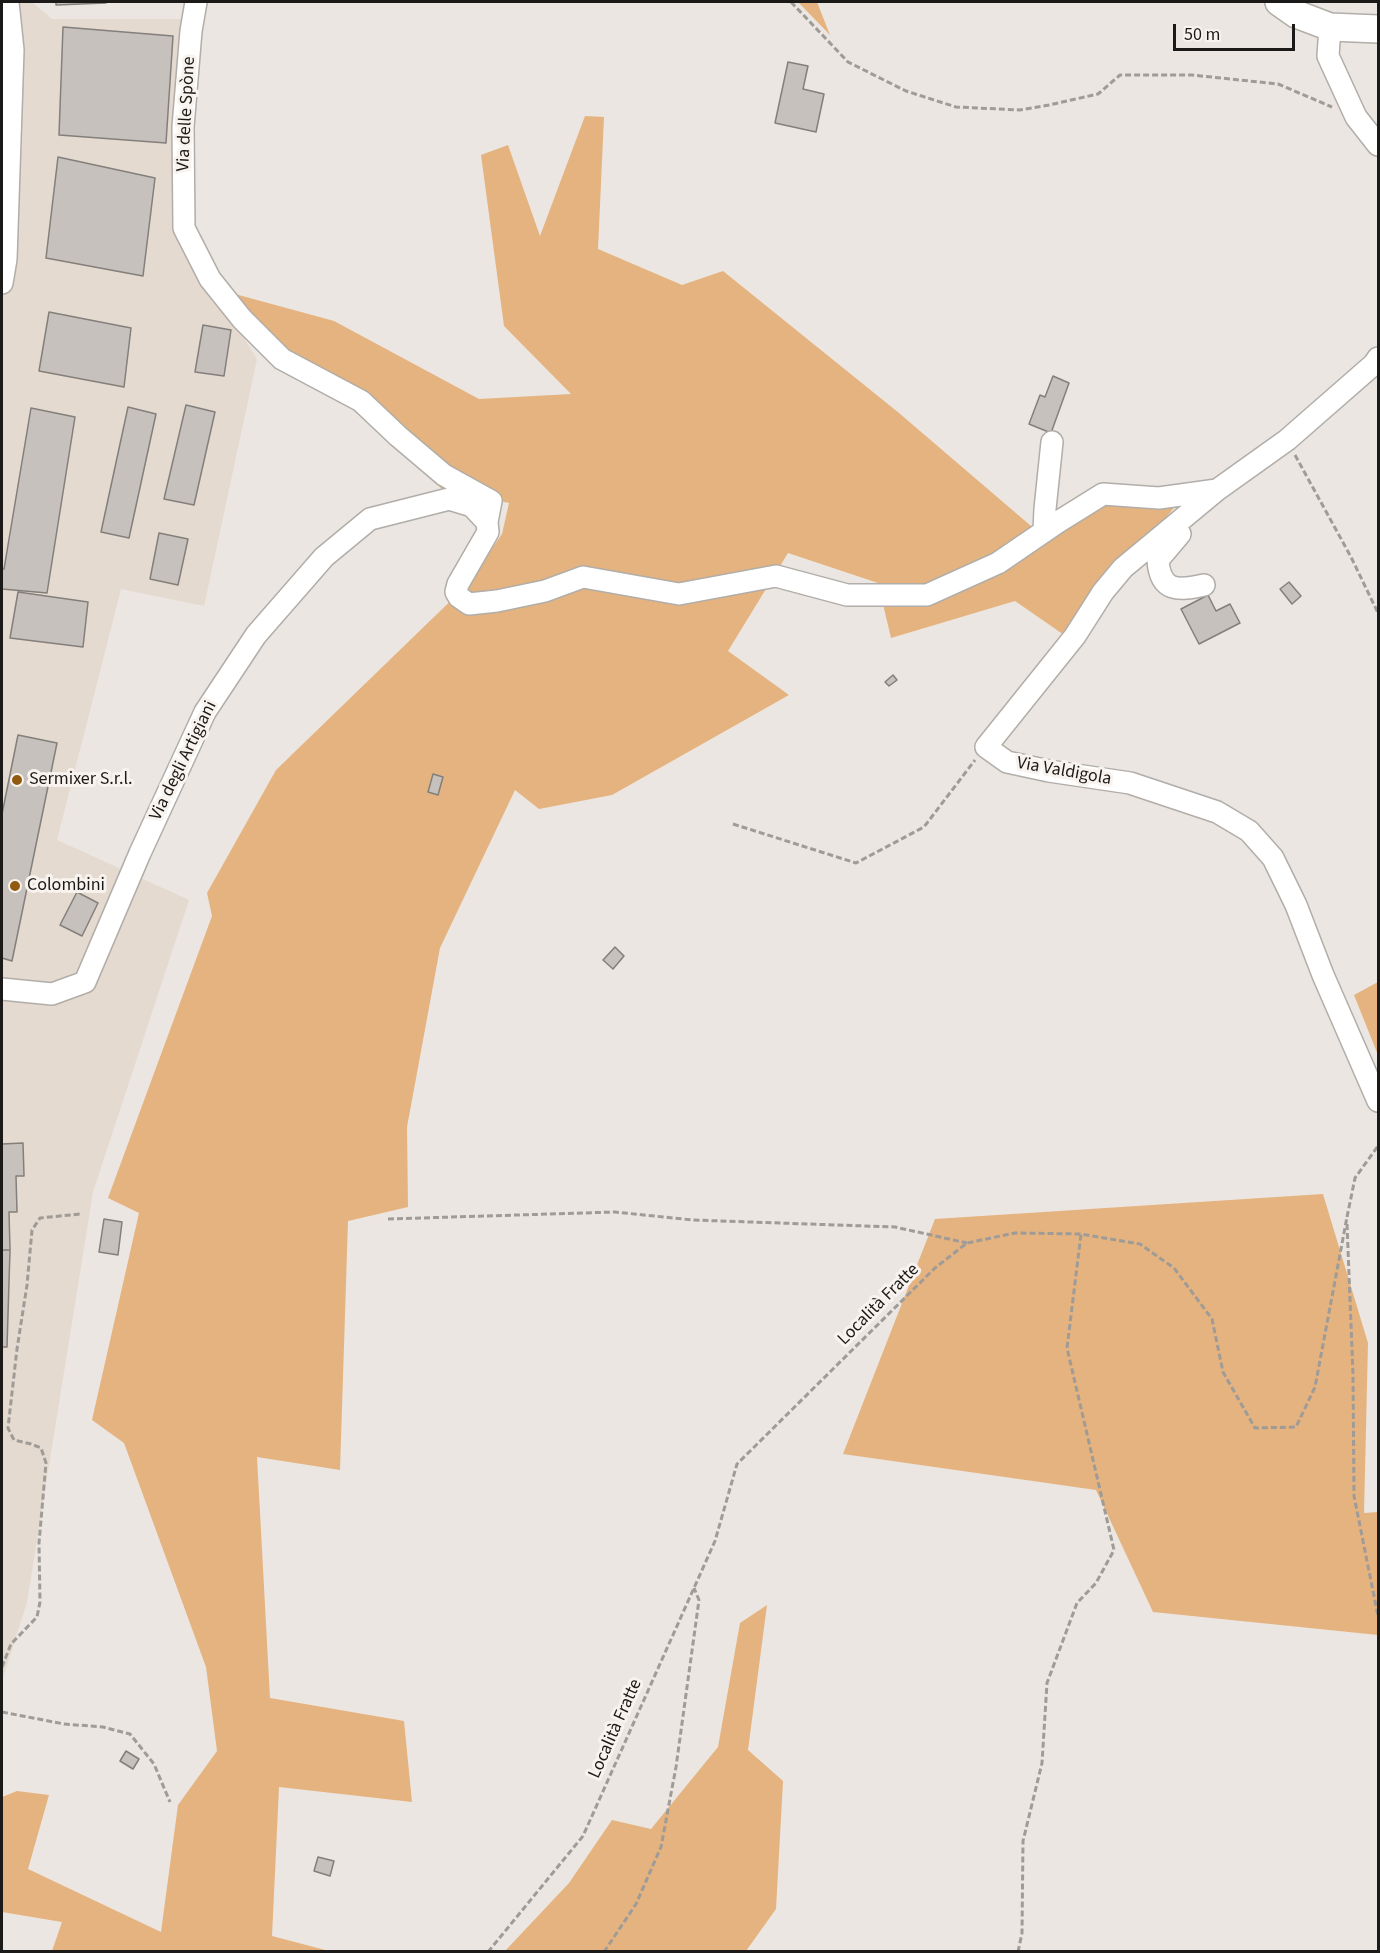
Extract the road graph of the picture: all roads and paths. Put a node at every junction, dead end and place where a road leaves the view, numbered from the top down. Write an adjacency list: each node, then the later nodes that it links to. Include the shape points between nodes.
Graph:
1 (8, 2): 9 (street, via 13,50)
2 (196, 2): 14 (street, Via delle Spòne, via 183,127 184,228 210,279 282,359 361,401 444,475 491,501)
3 (791, 2): 7 (path, via 848,62 906,91 956,107 1020,110 1098,94 1120,75 1192,75 1278,84)
4 (1279, 2): 5 (main road, via 1296,14)
5 (1330, 27): 6 (main road); 7 (street, via 1328,56)
6 (1378, 29)
7 (1356, 117): 8 (street)
8 (1378, 145)
9 (2, 283)
10 (1378, 358): 11 (street)
11 (1287, 440): 13 (street); 17 (path)
12 (1052, 442): 15 (street)
13 (1217, 490): 15 (street, via 1159,498 1103,494); 16 (street, via 1158,560 1159,573 1169,587); 18 (street, via 1123,568 1075,636)
14 (487, 522): 15 (street, via 488,532 456,592 469,604 544,591 583,577 679,594 776,576 847,595 927,595 998,563); 20 (street, Via degli Artigiani, via 472,506 449,499 370,519 324,557 256,634 204,712 85,982 52,994)
15 (1044, 531)
16 (1204, 585)
17 (1378, 613)
18 (986, 747): 19 (path, via 924,827 856,863); 21 (street, Via Valdigola, via 1007,762 1130,783 1217,812 1249,831 1273,858 1296,905)
19 (733, 824)
20 (2, 989)
21 (1378, 1101)
22 (1378, 1146): 24 (path, via 1355,1178)
23 (80, 1214): 30 (path, via 40,1218 32,1230 8,1428 14,1440 41,1448 46,1463 39,1543 40,1602 38,1617 11,1644)
24 (1347, 1216): 26 (path, Località Fratte, via 1315,1387 1296,1427 1255,1428 1223,1372 1212,1319 1174,1268 1140,1244); 29 (path, via 1354,1496)
25 (388, 1219): 27 (path, via 615,1212 693,1220 895,1227)
26 (1081, 1234): 27 (path, Località Fratte, via 1015,1233); 35 (path, via 1067,1348 1114,1550 1096,1583 1077,1603 1047,1683 1042,1763 1023,1841 1022,1933)
27 (967, 1243): 28 (path, Località Fratte, via 935,1268 737,1464 715,1540)
28 (694, 1588): 33 (path, Località Fratte, via 583,1836); 34 (path, via 699,1600 661,1847 636,1904)
29 (1378, 1616)
30 (2, 1667)
31 (2, 1712): 32 (path, via 130,1734 154,1764)
32 (170, 1802)
33 (488, 1952)
34 (604, 1952)
35 (1018, 1952)

